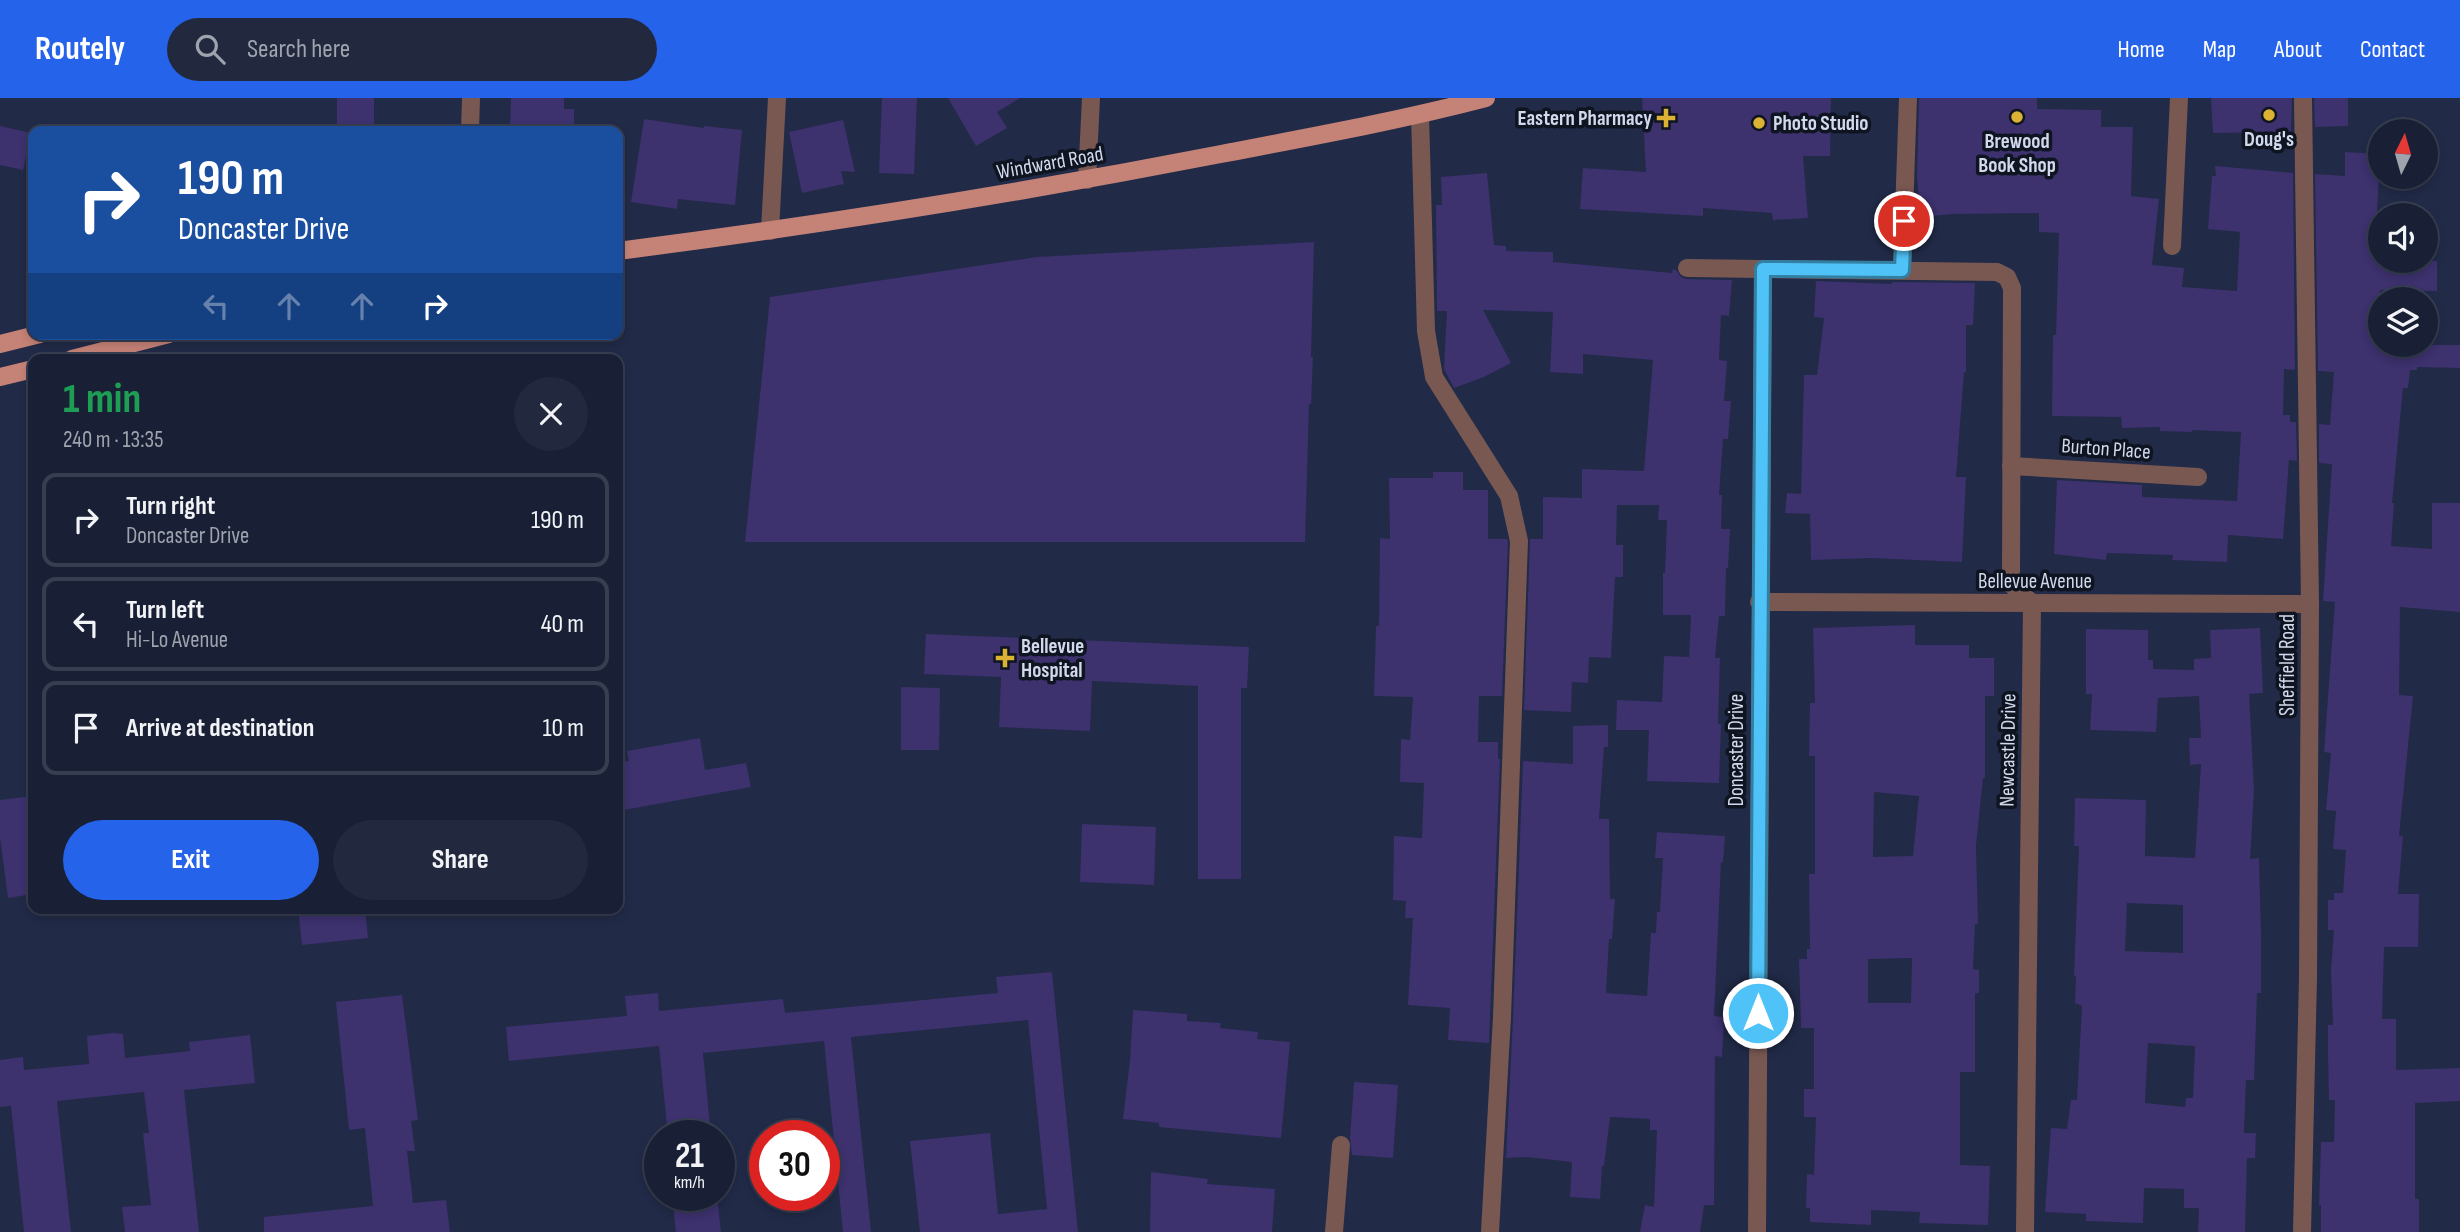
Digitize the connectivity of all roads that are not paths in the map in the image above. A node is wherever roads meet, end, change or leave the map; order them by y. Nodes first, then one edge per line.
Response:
1 (471, 98) edge
2 (777, 98) edge
3 (1091, 98) edge
4 (1486, 98) edge
5 (1908, 98) edge
6 (2179, 98) edge
7 (2303, 98) edge
8 (1420, 115) junction
9 (470, 126) edge
10 (1087, 180) junction
11 (770, 231) junction
12 (2172, 246) dead end
13 (623, 250) edge
14 (1687, 268) dead end
15 (1763, 269) junction
16 (1902, 270) junction
17 (28, 337) edge
18 (146, 340) edge
19 (0, 344) edge
20 (91, 354) edge
21 (28, 370) edge
22 (0, 377) edge
23 (2011, 466) junction
24 (2198, 477) dead end
25 (1759, 603) junction
26 (2032, 603) junction
27 (2310, 604) junction
28 (1341, 1146) dead end
29 (1334, 1232) edge
30 (1490, 1232) edge
31 (1757, 1232) edge
32 (2025, 1232) edge
33 (2302, 1232) edge

1 - 9 street
2 - 11 street
3 - 10 street
4 - 8 main road, Windward Road
5 - 16 street
6 - 12 street
7 - 27 street, Sheffield Road
8 - 10 main road, Windward Road
8 - 30 street
10 - 11 main road, Windward Road
11 - 13 main road, Windward Road
14 - 15 street
15 - 16 street
15 - 25 street, Doncaster Drive
16 - 23 street
17 - 19 main road
18 - 20 main road
21 - 22 main road
23 - 24 street, Burton Place
23 - 26 street
25 - 26 street, Bellevue Avenue
25 - 31 street, Doncaster Drive
26 - 27 street, Bellevue Avenue
26 - 32 street, Newcastle Drive
27 - 33 street, Sheffield Road
28 - 29 street

